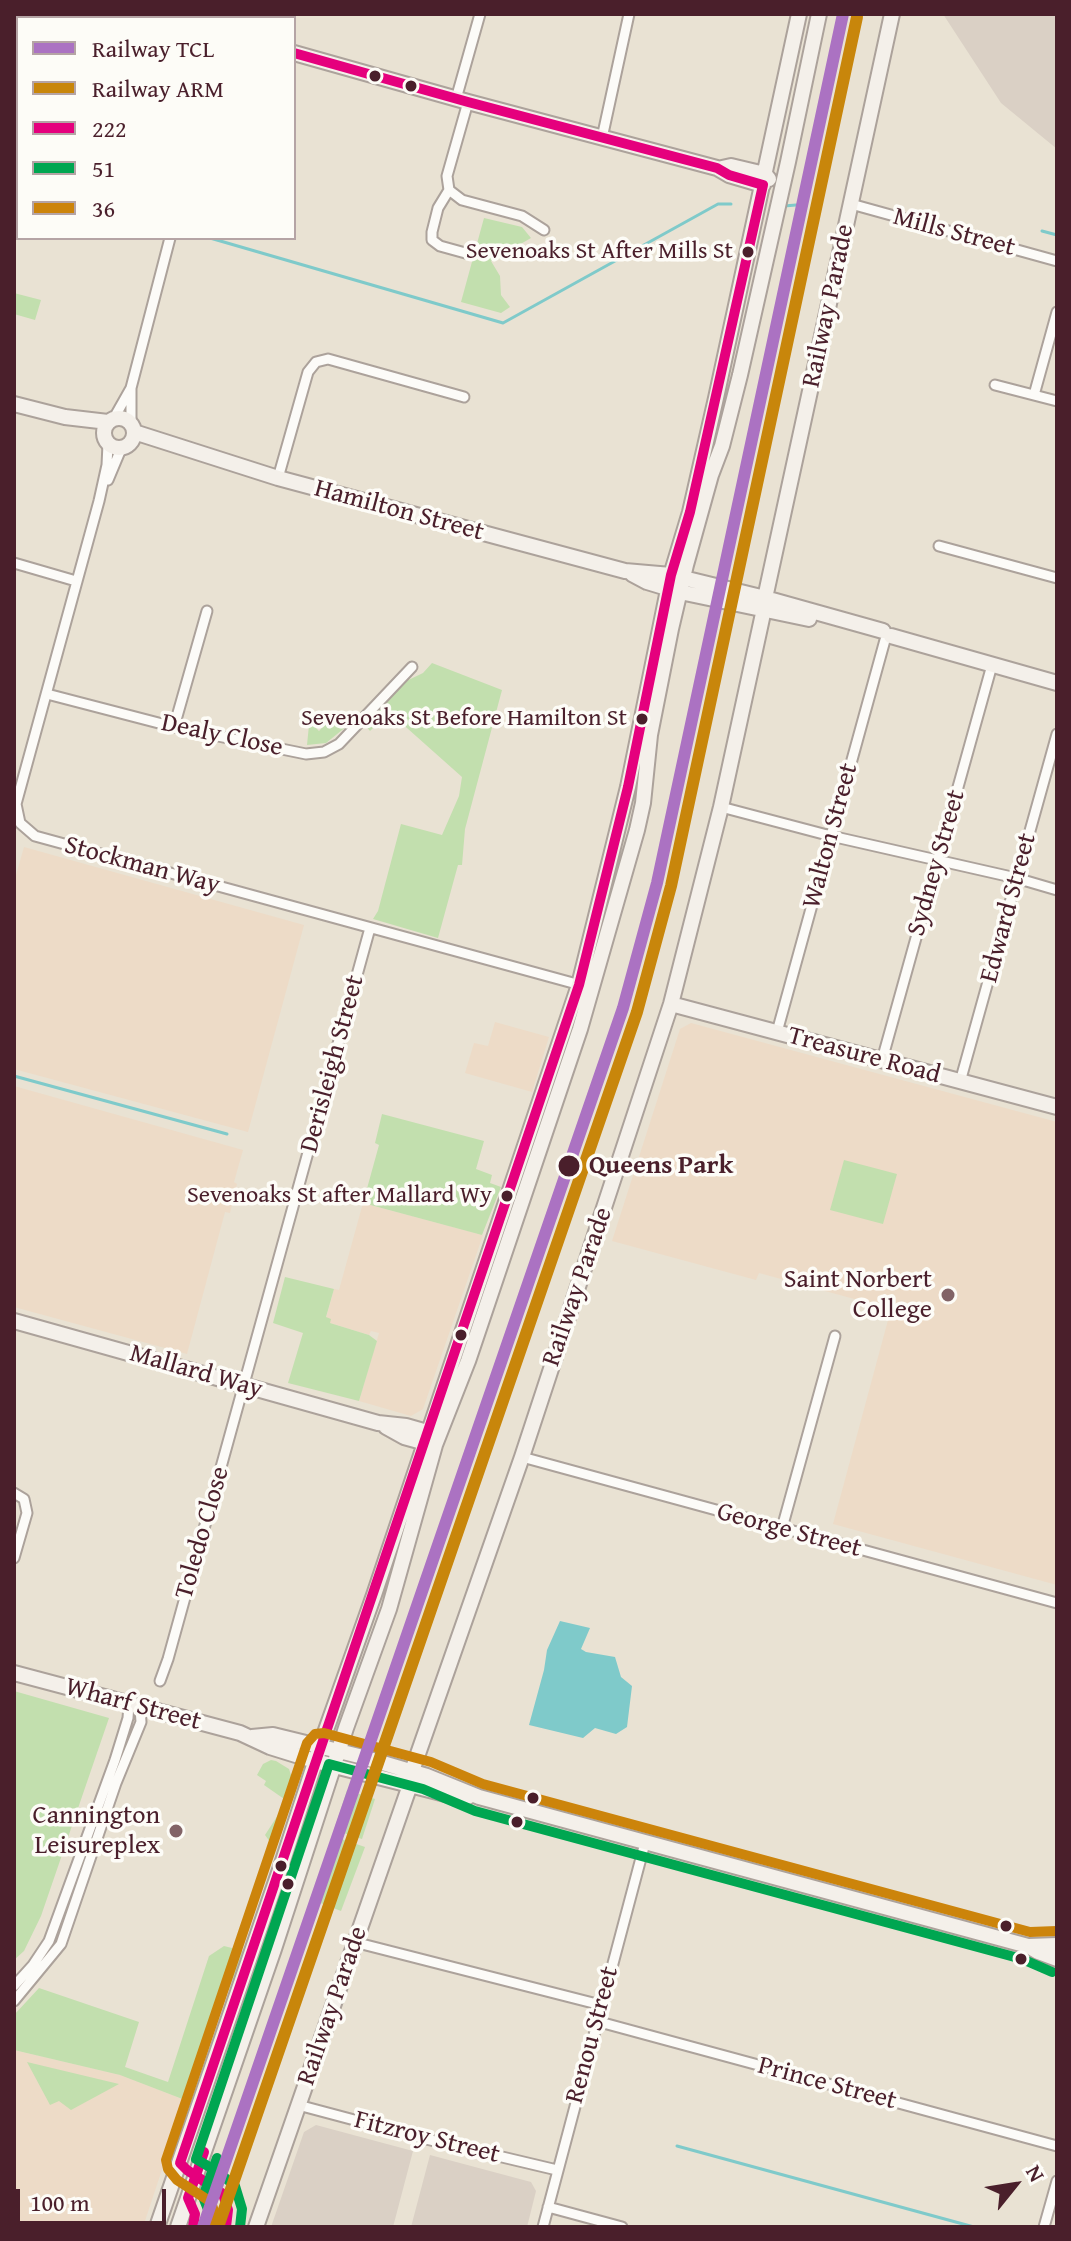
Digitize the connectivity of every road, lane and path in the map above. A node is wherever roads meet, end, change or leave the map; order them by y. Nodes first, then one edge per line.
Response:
1 (480, 14) edge
2 (629, 14) edge
3 (799, 14) edge
4 (819, 14) edge
5 (892, 14) edge
6 (296, 54) edge
7 (462, 100) junction
8 (602, 138) junction
9 (788, 162) junction
10 (766, 180) junction
11 (449, 190) junction
12 (778, 203) junction
13 (851, 204) junction
14 (544, 230) dead end
15 (169, 240) edge
16 (469, 254) dead end
17 (1057, 261) edge
18 (1057, 312) edge
19 (995, 385) dead end
20 (131, 388) junction
21 (1034, 395) junction
22 (464, 397) dead end
23 (1057, 401) edge
24 (14, 404) edge
25 (65, 417) junction
26 (111, 420) junction
27 (121, 438) junction
28 (278, 478) junction
29 (939, 546) dead end
30 (14, 563) edge
31 (1057, 578) edge
32 (76, 581) junction
33 (676, 584) junction
34 (764, 603) junction
35 (207, 611) dead end
36 (885, 636) junction
37 (992, 665) junction
38 (412, 667) dead end
39 (1057, 683) edge
40 (47, 694) junction
41 (174, 727) junction
42 (1057, 734) edge
43 (721, 807) junction
44 (831, 836) junction
45 (936, 861) junction
46 (1016, 878) junction
47 (1057, 890) edge
48 (370, 928) junction
49 (585, 986) junction
50 (671, 1004) junction
51 (777, 1032) junction
52 (882, 1060) junction
53 (960, 1082) junction
54 (1057, 1107) edge
55 (14, 1321) edge
56 (835, 1336) dead end
57 (244, 1385) junction
58 (431, 1439) junction
59 (522, 1457) junction
60 (14, 1493) edge
61 (782, 1528) junction
62 (14, 1558) edge
63 (1057, 1603) edge
64 (14, 1673) edge
65 (160, 1681) dead end
66 (134, 1706) junction
67 (318, 1754) junction
68 (337, 1758) junction
69 (411, 1778) junction
70 (645, 1843) junction
71 (354, 1942) junction
72 (1057, 1945) edge
73 (1028, 1946) junction
74 (1057, 1959) edge
75 (14, 1986) edge
76 (14, 2001) edge
77 (601, 2005) junction
78 (596, 2021) junction
79 (298, 2105) junction
80 (1057, 2146) edge
81 (180, 2163) junction
82 (557, 2170) junction
83 (196, 2176) junction
84 (1057, 2181) edge
85 (548, 2207) junction
86 (157, 2227) edge
87 (178, 2227) edge
88 (256, 2227) edge
89 (543, 2227) edge
90 (622, 2227) edge
91 (1044, 2227) edge

1 - 7 street
2 - 8 street
3 - 10 street
4 - 9 street
5 - 13 street, Railway Parade
6 - 7 street
7 - 8 street
7 - 11 street
8 - 10 street
9 - 10 street
9 - 12 street
10 - 12 street
10 - 33 street
11 - 14 street
11 - 16 street
12 - 33 street
13 - 17 street, Mills Street
13 - 34 street, Railway Parade
15 - 20 street
18 - 21 street
19 - 21 street
20 - 26 street
20 - 27 street
21 - 23 street
22 - 28 street
24 - 25 street, Hamilton Street
25 - 26 street, Hamilton Street
25 - 27 street, Hamilton Street
26 - 27 street
26 - 27 street, Hamilton Street
27 - 28 street, Hamilton Street
27 - 32 street, Stockman Way
28 - 33 street, Hamilton Street
29 - 31 street
30 - 32 street
32 - 40 street, Stockman Way
33 - 34 street, Hamilton Street
33 - 49 street
34 - 36 street, Hamilton Street
34 - 43 street, Railway Parade
35 - 41 street
36 - 37 street, Hamilton Street
36 - 44 street, Walton Street
37 - 39 street, Hamilton Street
37 - 45 street, Sydney Street
38 - 41 street, Dealy Close
40 - 41 street, Dealy Close
40 - 48 street, Stockman Way
42 - 46 street, Edward Street
43 - 44 street
43 - 50 street, Railway Parade
44 - 45 street
44 - 51 street, Walton Street
45 - 46 street
45 - 52 street, Sydney Street
46 - 47 street
46 - 53 street, Edward Street
48 - 49 street, Stockman Way
48 - 57 street, Derisleigh Street
49 - 58 street
50 - 51 street, Treasure Road
50 - 59 street, Railway Parade
51 - 52 street, Treasure Road
52 - 53 street, Treasure Road
53 - 54 street, Treasure Road
55 - 57 street, Mallard Way
56 - 61 street
57 - 58 street, Mallard Way
57 - 65 street, Toledo Close
58 - 67 street
58 - 68 street
59 - 61 street, George Street
59 - 69 street, Railway Parade
60 - 62 street
61 - 63 street, George Street
64 - 66 street, Wharf Street
66 - 67 street, Wharf Street
66 - 75 street
66 - 76 street
67 - 68 street, Wharf Street
67 - 81 street
68 - 69 street, Wharf Street
68 - 83 street
69 - 70 street, Wharf Street
69 - 71 street, Railway Parade
70 - 73 street, Wharf Street
70 - 77 street, Renou Street
71 - 77 street
71 - 79 street, Railway Parade
72 - 73 street, Wharf Street
73 - 74 street, Wharf Street
77 - 78 street, Renou Street
78 - 80 street, Prince Street
78 - 82 street, Renou Street
79 - 82 street, Fitzroy Street
79 - 88 street, Railway Parade
81 - 83 street
81 - 86 street
82 - 85 street, Renou Street
83 - 87 street
84 - 91 street
85 - 89 street, Renou Street
85 - 90 street

